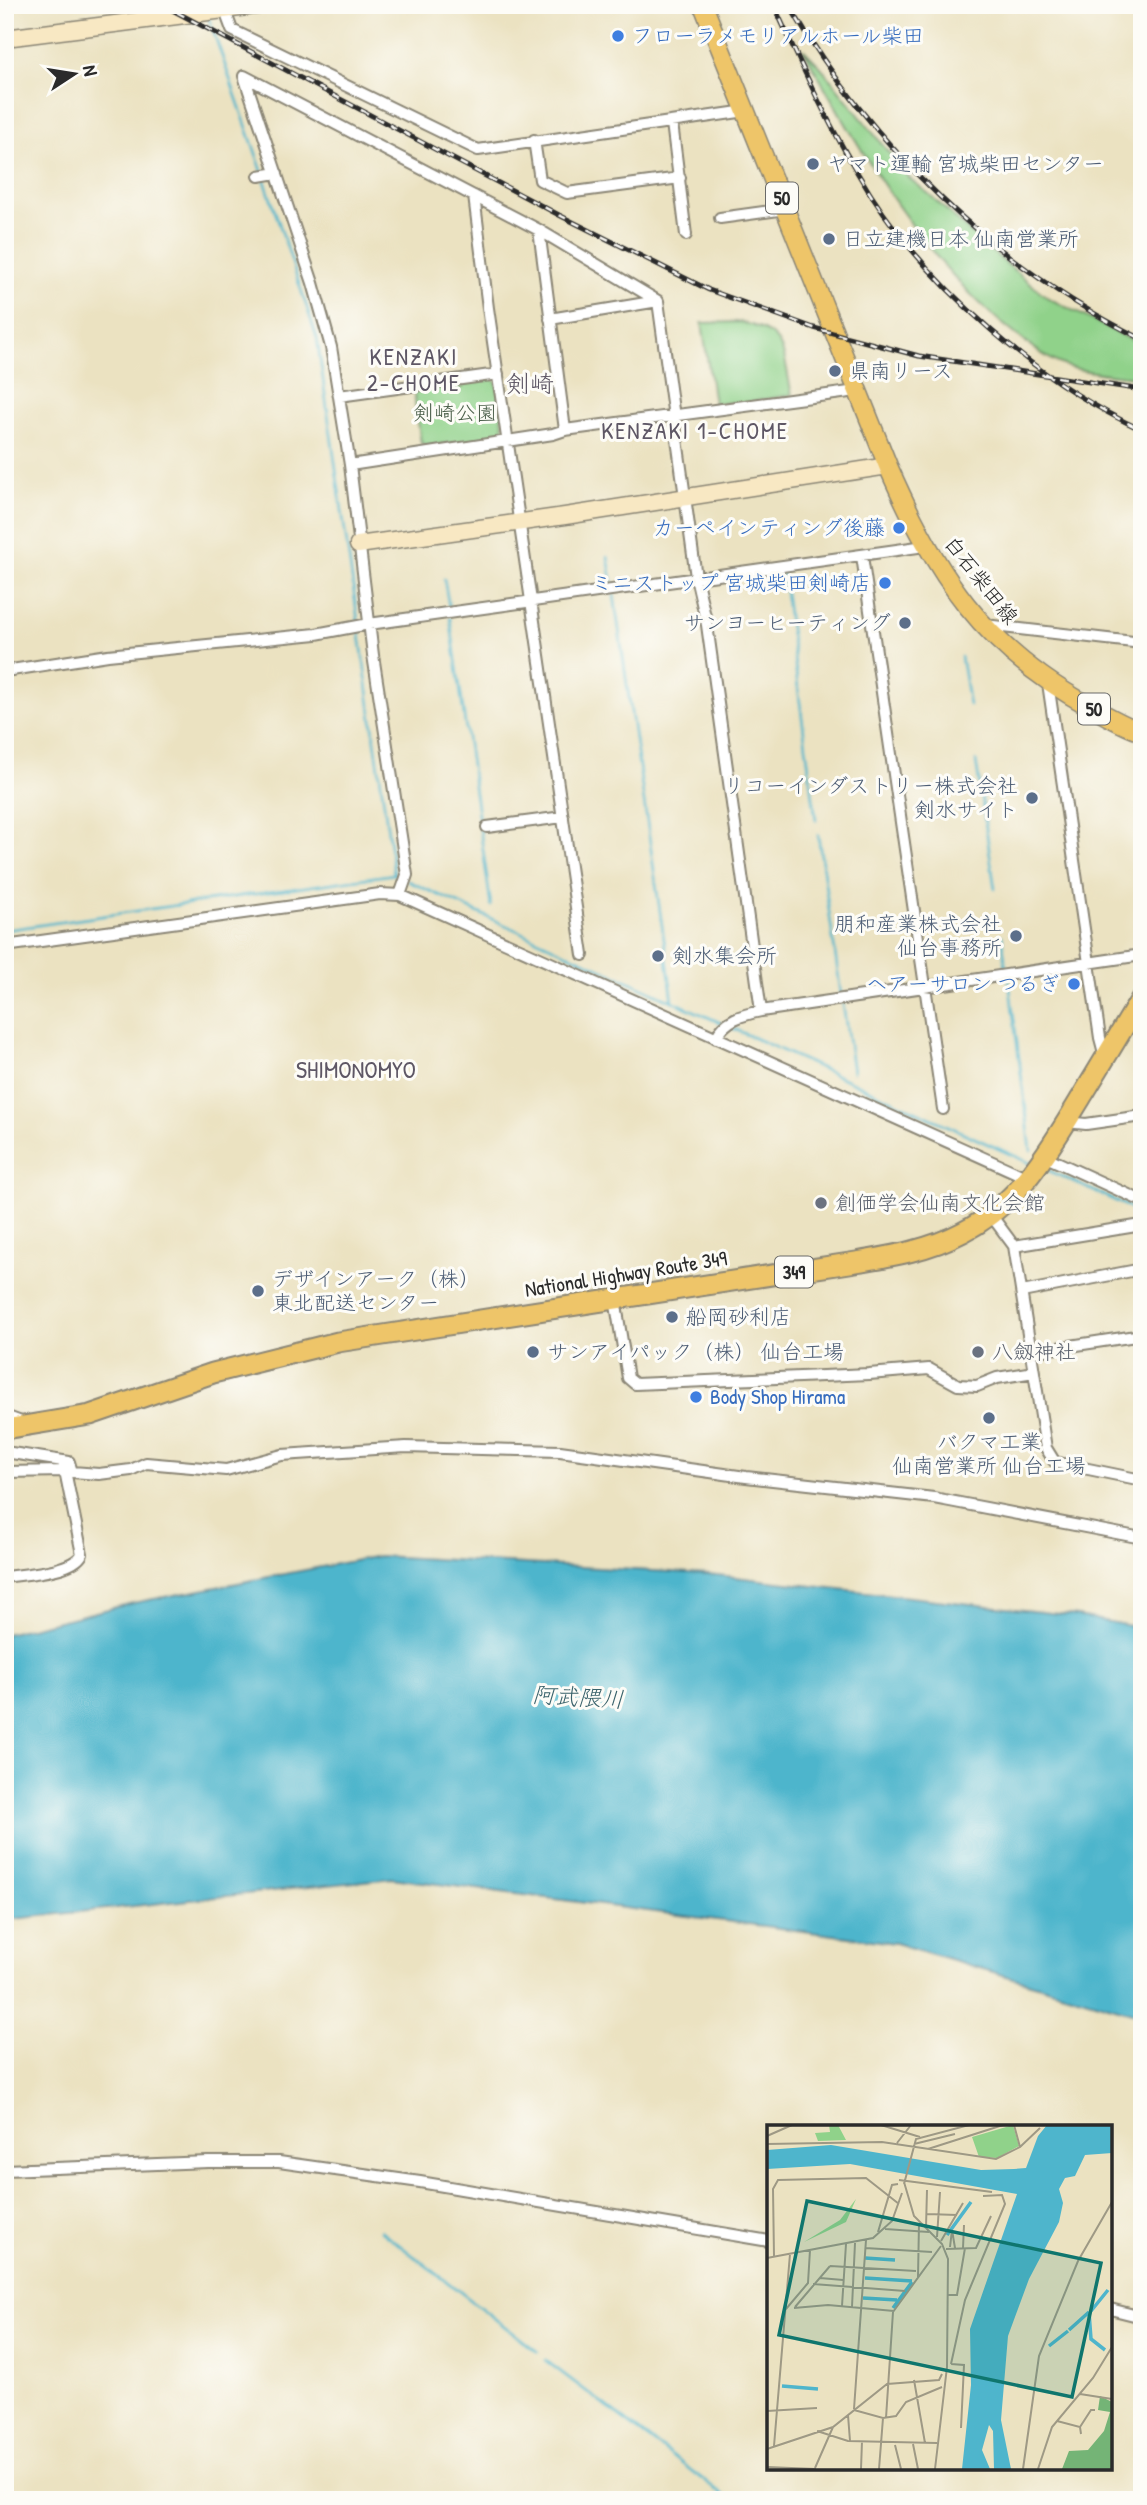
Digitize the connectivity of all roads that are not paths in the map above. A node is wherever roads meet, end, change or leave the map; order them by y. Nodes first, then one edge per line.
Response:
1 (264, 5) edge
2 (703, 5) edge
3 (214, 13) junction
4 (5, 38) edge
5 (746, 111) junction
6 (672, 123) junction
7 (534, 141) junction
8 (277, 173) junction
9 (259, 176) dead end
10 (680, 178) junction
11 (474, 196) junction
12 (786, 209) junction
13 (720, 218) dead end
14 (540, 230) junction
15 (686, 235) dead end
16 (658, 301) junction
17 (550, 319) junction
18 (498, 374) junction
19 (857, 391) junction
20 (339, 396) junction
21 (675, 417) junction
22 (565, 430) junction
23 (509, 441) junction
24 (349, 465) junction
25 (888, 466) junction
26 (685, 497) junction
27 (521, 523) junction
28 (358, 545) junction
29 (925, 546) junction
30 (862, 556) junction
31 (696, 577) junction
32 (532, 602) junction
33 (364, 625) junction
34 (983, 625) junction
35 (1142, 643) edge
36 (5, 671) edge
37 (1048, 683) junction
38 (1142, 732) edge
39 (563, 817) junction
40 (486, 827) dead end
41 (400, 892) junction
42 (5, 946) edge
43 (583, 955) dead end
44 (1142, 955) edge
45 (1090, 962) junction
46 (927, 988) junction
47 (1138, 1008) edge
48 (761, 1011) junction
49 (717, 1036) junction
50 (1105, 1058) junction
51 (943, 1109) dead end
52 (1142, 1116) edge
53 (1066, 1122) junction
54 (1036, 1167) junction
55 (1142, 1201) edge
56 (990, 1215) junction
57 (1142, 1225) edge
58 (1014, 1246) junction
59 (1142, 1269) edge
60 (1022, 1292) junction
61 (615, 1299) junction
62 (1142, 1335) edge
63 (1031, 1352) junction
64 (1034, 1372) junction
65 (5, 1416) edge
66 (29, 1427) junction
67 (5, 1429) edge
68 (5, 1452) edge
69 (64, 1466) junction
70 (5, 1472) edge
71 (1142, 1480) edge
72 (1142, 1538) edge
73 (5, 1577) edge
74 (5, 2170) edge
75 (767, 2241) edge
76 (1112, 2310) edge
77 (1142, 2317) edge

1 - 3 street
2 - 5 main road, 50
3 - 4 street
3 - 7 street
5 - 6 street
5 - 12 main road, 50
6 - 7 street
6 - 10 street
7 - 10 street
8 - 9 street
8 - 11 street
8 - 20 street
10 - 15 street
11 - 14 street
11 - 18 street
12 - 13 street
12 - 19 main road, 50
14 - 16 street
14 - 17 street
16 - 17 street
16 - 21 street
17 - 22 street
18 - 20 street
18 - 23 street
19 - 21 street
19 - 25 main road, 白石柴田線 / 50
20 - 24 street
21 - 22 street
21 - 26 street
22 - 23 street
23 - 24 street
23 - 27 street
24 - 28 street
25 - 26 street
25 - 29 main road, 白石柴田線 / 50
26 - 27 street
26 - 31 street
27 - 28 street
27 - 32 street
28 - 33 street
29 - 30 street
29 - 34 main road, 白石柴田線 / 50
30 - 31 street
30 - 46 street
31 - 32 street
31 - 48 street
32 - 33 street
32 - 39 street
33 - 36 street
33 - 41 street
34 - 35 street
34 - 37 main road, 白石柴田線 / 50
37 - 38 main road, 白石柴田線 / 50
37 - 45 street
39 - 40 street
39 - 43 street
41 - 42 street
41 - 49 street
44 - 45 street
45 - 46 street
45 - 50 street
46 - 48 street
46 - 51 street
47 - 50 highway, National Highway Route 349 / 349
48 - 49 street
49 - 54 street
50 - 53 highway, National Highway Route 349 / 349
52 - 53 street
53 - 54 highway, National Highway Route 349 / 349
54 - 55 street
54 - 56 highway, National Highway Route 349 / 349
56 - 58 street
56 - 61 highway, National Highway Route 349 / 349
57 - 58 street
58 - 60 street
59 - 60 street
60 - 63 street
61 - 64 street
61 - 66 highway, National Highway Route 349 / 349
62 - 63 street
63 - 64 street
64 - 71 street
65 - 66 street
66 - 67 highway, National Highway Route 349 / 349
68 - 69 street
69 - 70 street
69 - 72 street
69 - 73 street
74 - 75 street
76 - 77 street

